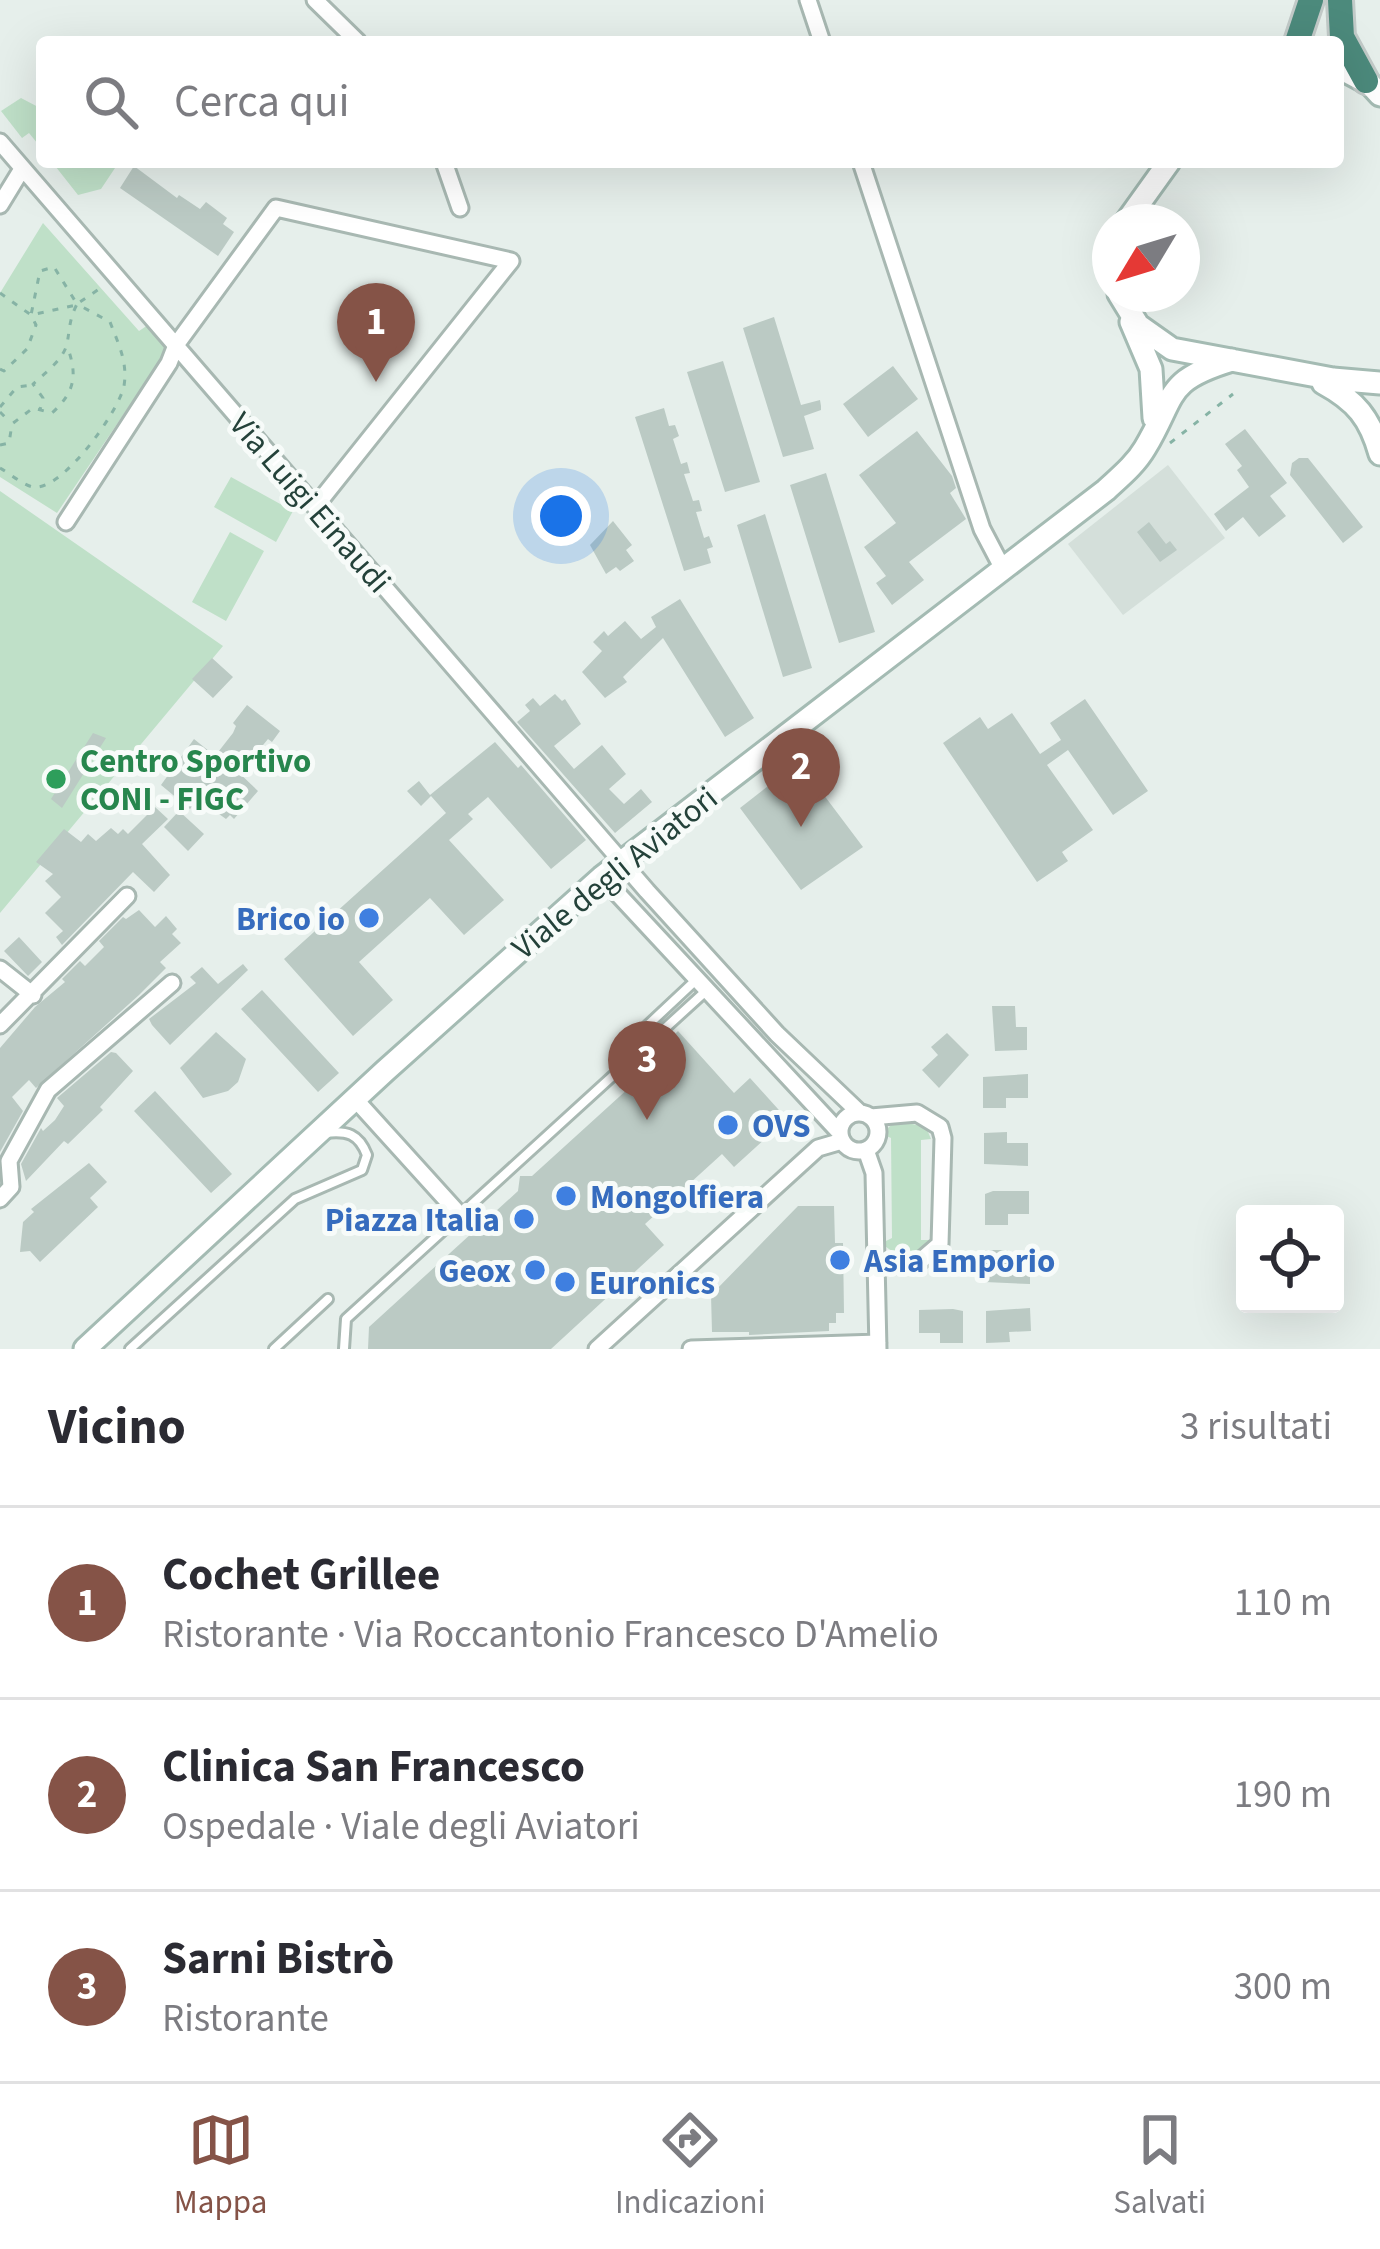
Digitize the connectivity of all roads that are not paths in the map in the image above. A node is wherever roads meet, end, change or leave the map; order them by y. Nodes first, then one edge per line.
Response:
1 (315, 0) edge
2 (808, 0) edge
3 (1311, 0) edge
4 (1340, 0) edge
5 (352, 36) edge
6 (820, 36) edge
7 (1299, 36) edge
8 (1342, 36) edge
9 (1344, 40) edge
10 (1344, 71) edge
11 (1373, 88) edge
12 (0, 142) edge
13 (446, 168) edge
14 (863, 168) edge
15 (1165, 168) edge
16 (22, 169) junction
17 (1139, 204) edge
18 (0, 205) edge
19 (460, 208) dead end
20 (1127, 312) edge
21 (1131, 312) edge
22 (176, 346) junction
23 (1232, 360) junction
24 (1306, 374) junction
25 (1380, 383) edge
26 (1154, 425) junction
27 (1380, 454) edge
28 (315, 507) junction
29 (66, 522) dead end
30 (1003, 569) junction
31 (621, 861) junction
32 (602, 878) junction
33 (127, 896) dead end
34 (0, 969) edge
35 (723, 975) junction
36 (172, 983) dead end
37 (702, 985) junction
38 (33, 995) junction
39 (0, 1025) edge
40 (823, 1080) junction
41 (807, 1096) junction
42 (355, 1099) junction
43 (865, 1115) junction
44 (318, 1134) junction
45 (841, 1137) junction
46 (866, 1150) junction
47 (0, 1199) edge
48 (460, 1215) junction
49 (876, 1267) junction
50 (328, 1300) dead end
51 (878, 1346) edge
52 (86, 1349) edge
53 (130, 1349) edge
54 (274, 1349) edge
55 (344, 1349) edge
56 (598, 1349) edge
57 (691, 1349) edge

1 - 5 street
2 - 6 street
3 - 7 highway
4 - 8 highway
9 - 11 highway
10 - 11 main road
12 - 16 street, Via Luigi Einaudi
13 - 19 street
14 - 30 street
15 - 17 main road
16 - 18 street
16 - 22 street, Via Luigi Einaudi
20 - 26 main road
21 - 23 main road
22 - 28 street, Via Luigi Einaudi
22 - 28 street
22 - 29 street
23 - 24 main road
23 - 26 main road, Viale degli Aviatori
24 - 25 main road
24 - 27 main road
26 - 30 main road, Viale degli Aviatori
28 - 31 street, Via Luigi Einaudi
30 - 31 main road, Viale degli Aviatori
31 - 32 main road, Viale degli Aviatori
31 - 35 street, Via Luigi Einaudi
32 - 37 street
32 - 42 main road, Viale degli Aviatori
33 - 38 street
34 - 38 street
35 - 37 street
35 - 40 street, Via Luigi Einaudi
36 - 47 street
37 - 41 street
37 - 48 lane
38 - 39 street
40 - 41 street
40 - 43 street, Via Luigi Einaudi
41 - 45 street
42 - 44 main road, Viale degli Aviatori
42 - 48 street
43 - 45 street
43 - 46 street
43 - 49 street
44 - 52 main road, Viale degli Aviatori
44 - 53 lane
45 - 46 street
45 - 56 street
46 - 49 street
48 - 55 lane
49 - 51 street
50 - 54 lane
51 - 57 street

